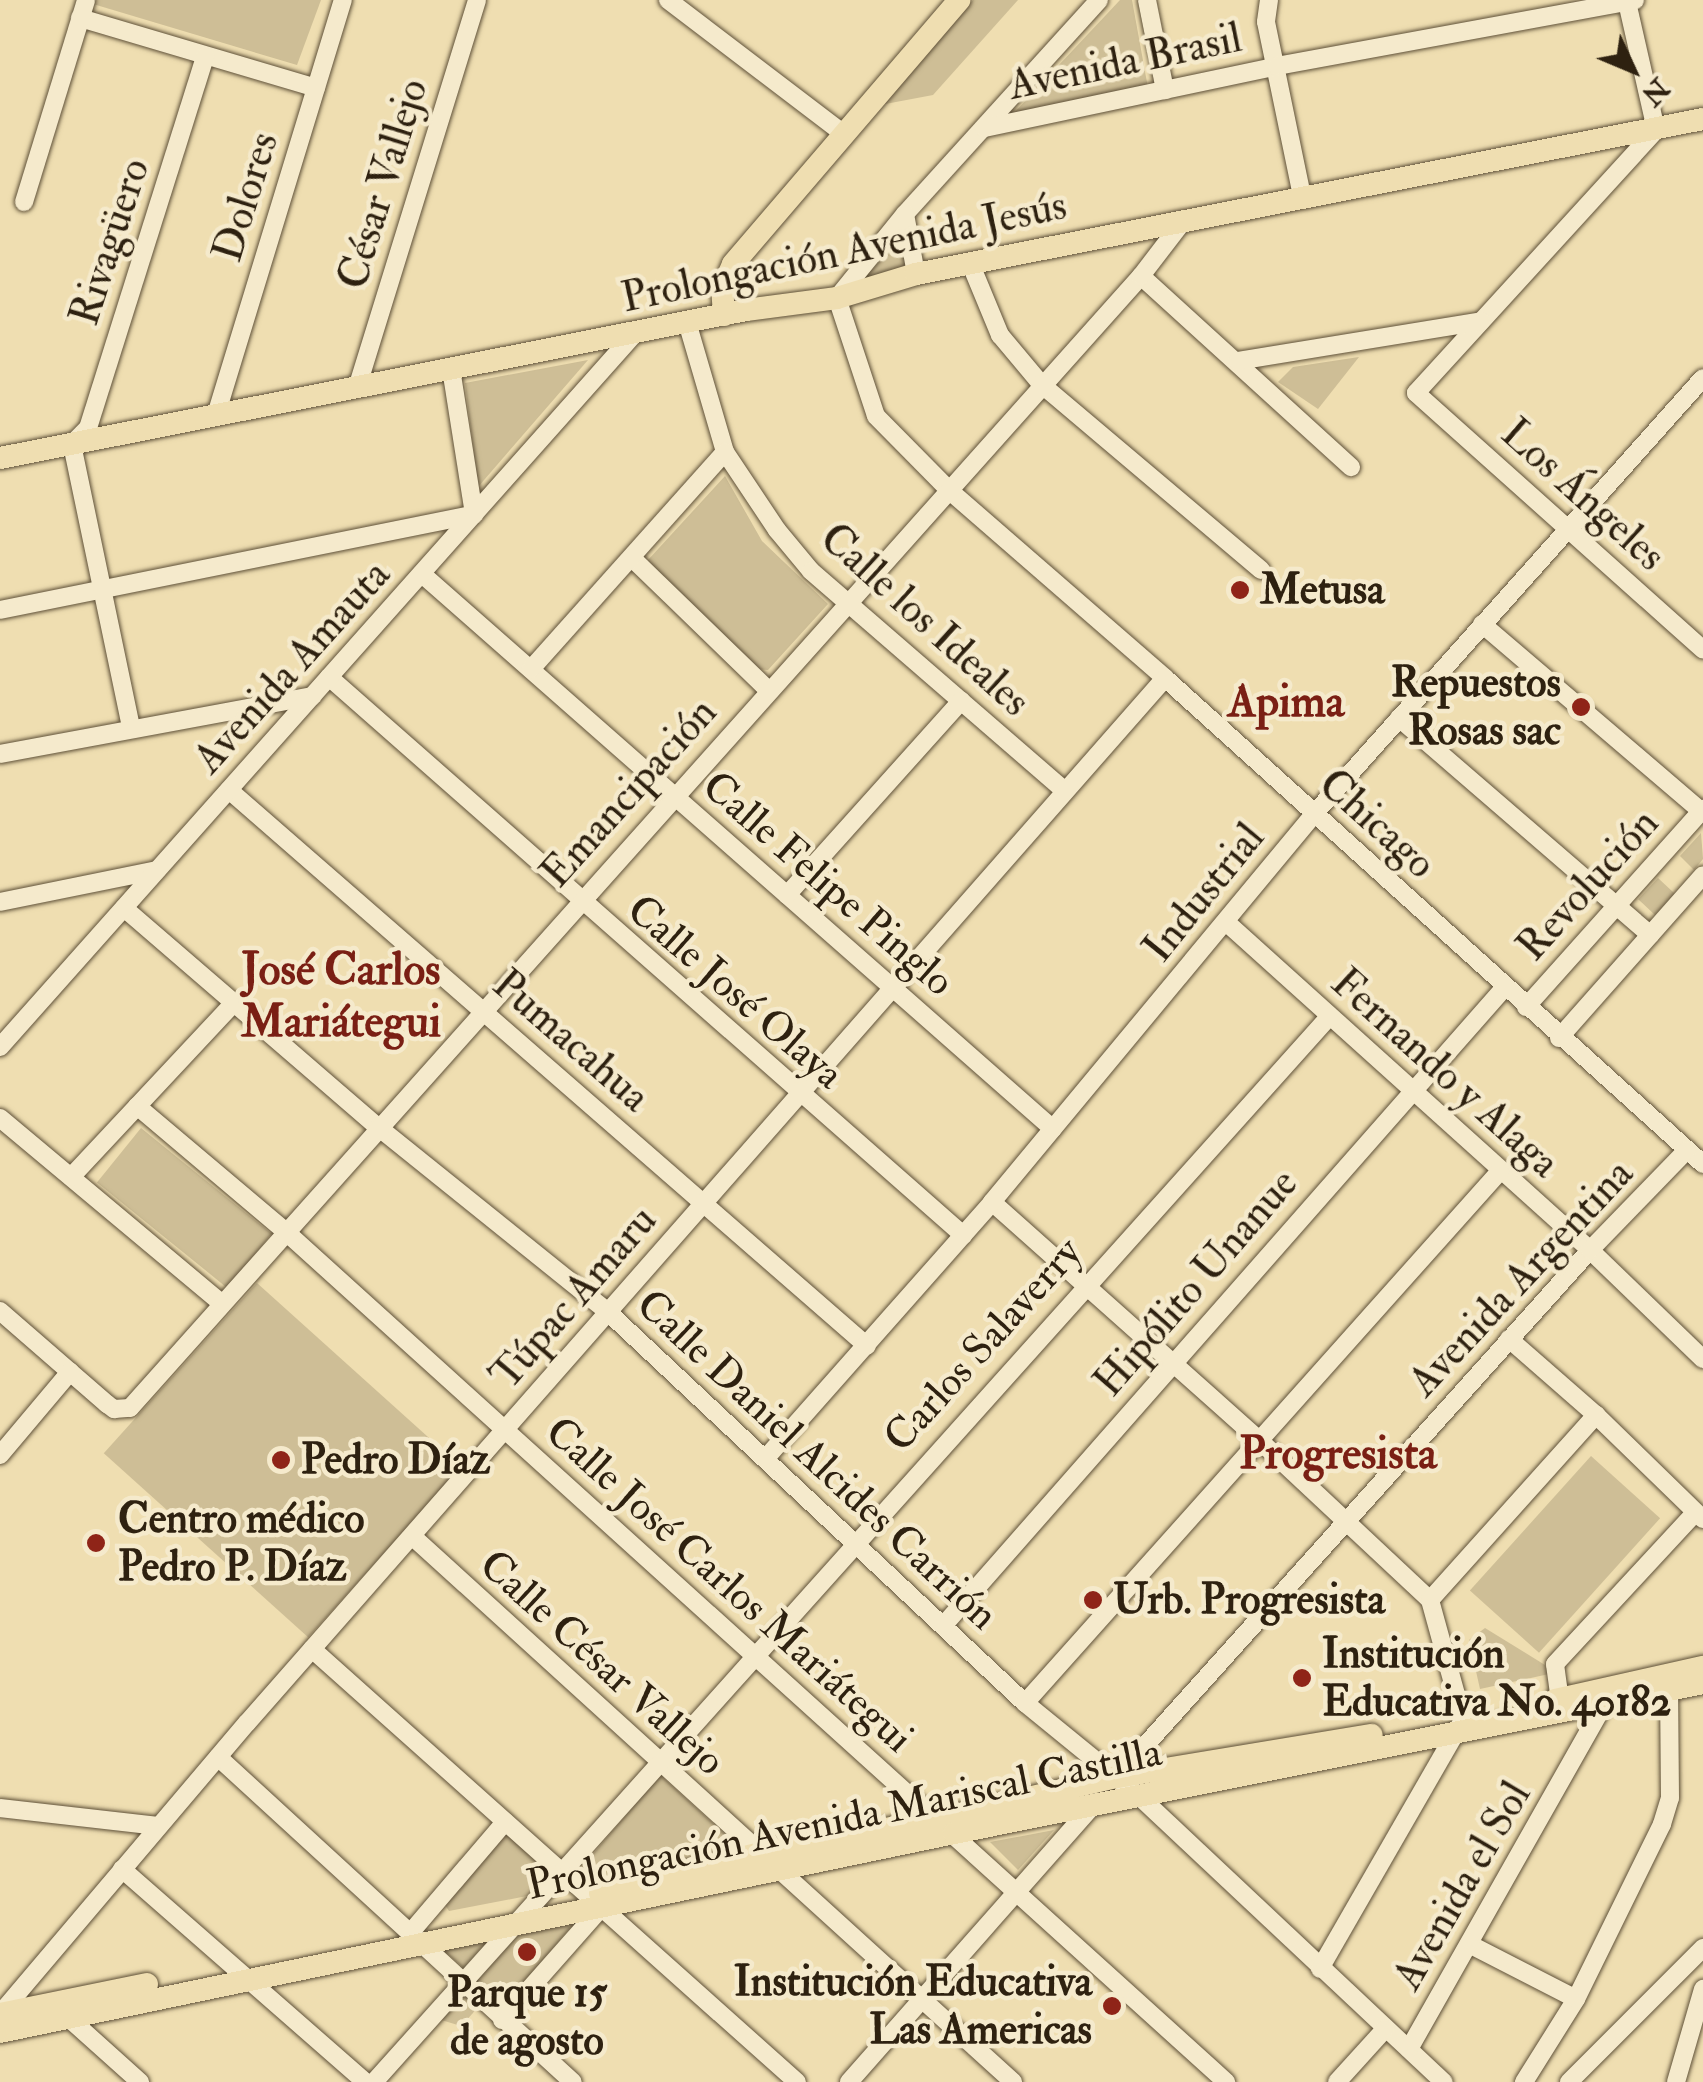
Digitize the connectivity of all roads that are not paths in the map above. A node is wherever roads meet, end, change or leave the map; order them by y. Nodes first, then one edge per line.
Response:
1 (343, 0) edge
2 (477, 0) edge
3 (668, 0) edge
4 (959, 0) edge
5 (1099, 0) edge
6 (1147, 0) edge
7 (1269, 0) edge
8 (1631, 1) edge
9 (83, 9) edge
10 (205, 56) junction
11 (1276, 66) junction
12 (316, 88) junction
13 (1165, 90) junction
14 (1703, 119) edge
15 (983, 128) junction
16 (1656, 130) junction
17 (844, 134) junction
18 (1302, 196) junction
19 (24, 202) dead end
20 (905, 214) junction
21 (1184, 220) junction
22 (971, 265) junction
23 (916, 274) junction
24 (1141, 276) junction
25 (836, 298) junction
26 (724, 315) junction
27 (1481, 321) junction
28 (687, 322) junction
29 (635, 333) junction
30 (1238, 362) junction
31 (451, 369) junction
32 (1703, 378) edge
33 (1041, 384) junction
34 (357, 388) junction
35 (216, 415) junction
36 (72, 444) junction
37 (725, 452) junction
38 (0, 458) edge
39 (1351, 467) dead end
40 (950, 492) junction
41 (474, 514) junction
42 (1569, 528) junction
43 (632, 558) junction
44 (1261, 570) dead end
45 (422, 574) junction
46 (105, 590) junction
47 (846, 602) junction
48 (0, 610) edge
49 (1482, 624) junction
50 (1703, 650) edge
51 (531, 669) junction
52 (329, 677) junction
53 (1165, 678) junction
54 (768, 690) junction
55 (313, 696) junction
56 (960, 701) junction
57 (1399, 718) junction
58 (131, 727) junction
59 (0, 754) edge
60 (229, 790) junction
61 (1064, 792) junction
62 (675, 796) junction
63 (1702, 811) edge
64 (1314, 814) junction
65 (158, 870) junction
66 (1703, 875) edge
67 (787, 895) junction
68 (0, 902) edge
69 (579, 902) junction
70 (1616, 906) junction
71 (124, 908) junction
72 (1226, 922) junction
73 (1650, 936) junction
74 (893, 988) junction
75 (1504, 988) junction
76 (234, 1003) junction
77 (1526, 1007) junction
78 (481, 1011) junction
79 (1329, 1017) junction
80 (1559, 1038) junction
81 (0, 1048) edge
82 (1412, 1093) junction
83 (798, 1095) junction
84 (137, 1106) junction
85 (0, 1118) edge
86 (378, 1127) junction
87 (1053, 1128) junction
88 (1697, 1154) edge
89 (1500, 1171) junction
90 (71, 1177) junction
91 (705, 1202) junction
92 (992, 1202) junction
93 (285, 1230) junction
94 (963, 1236) junction
95 (1590, 1250) junction
96 (1085, 1284) junction
97 (220, 1302) junction
98 (0, 1311) edge
99 (608, 1312) junction
100 (1509, 1339) junction
101 (867, 1346) junction
102 (1703, 1359) edge
103 (1172, 1362) junction
104 (70, 1372) junction
105 (1596, 1415) junction
106 (503, 1432) junction
107 (1259, 1440) junction
108 (0, 1455) edge
109 (764, 1458) junction
110 (1699, 1516) edge
111 (1347, 1520) junction
112 (412, 1536) junction
113 (854, 1542) junction
114 (1430, 1600) junction
115 (943, 1626) junction
116 (312, 1649) junction
117 (755, 1654) junction
118 (1703, 1667) edge
119 (1670, 1682) junction
120 (1703, 1683) edge
121 (1025, 1703) junction
122 (1604, 1705) junction
123 (1561, 1706) junction
124 (1459, 1728) junction
125 (218, 1758) junction
126 (658, 1762) junction
127 (1117, 1777) junction
128 (1139, 1796) junction
129 (1094, 1805) junction
130 (0, 1808) edge
131 (504, 1822) junction
132 (158, 1826) junction
133 (947, 1826) junction
134 (760, 1854) junction
135 (122, 1869) junction
136 (780, 1871) junction
137 (563, 1874) junction
138 (1018, 1891) junction
139 (594, 1902) junction
140 (530, 1909) junction
141 (512, 1926) junction
142 (418, 1938) junction
143 (1470, 1944) junction
144 (1703, 1948) edge
145 (1320, 1969) junction
146 (244, 1973) junction
147 (465, 1982) junction
148 (1703, 1989) edge
149 (922, 2000) junction
150 (1576, 2000) junction
151 (62, 2010) junction
152 (0, 2014) edge
153 (502, 2020) junction
154 (1385, 2029) junction
155 (0, 2032) edge
156 (1409, 2049) junction
157 (140, 2082) edge
158 (365, 2082) edge
159 (374, 2082) edge
160 (573, 2082) edge
161 (798, 2082) edge
162 (849, 2082) edge
163 (1013, 2082) edge
164 (1226, 2082) edge
165 (1337, 2082) edge
166 (1444, 2082) edge
167 (1524, 2082) edge
168 (1569, 2082) edge
169 (1676, 2082) edge

1 - 12 street, Dolores
2 - 34 street, César Vallejo
3 - 17 street
4 - 17 main road
5 - 15 street
6 - 13 street
7 - 11 street
8 - 11 street, Avenida Brasil
8 - 16 street
9 - 10 street
9 - 19 street
10 - 12 street
10 - 36 street, Rivagüero
11 - 13 street, Avenida Brasil
11 - 18 street
12 - 35 street, Dolores
13 - 15 street, Avenida Brasil
14 - 16 main road, Prolongación Avenida Jesús
15 - 20 street
16 - 18 main road, Prolongación Avenida Jesús
16 - 27 street
17 - 26 main road
18 - 21 main road, Prolongación Avenida Jesús
20 - 23 street
20 - 25 street
21 - 22 main road, Prolongación Avenida Jesús
21 - 24 street, Emancipación
22 - 23 main road, Prolongación Avenida Jesús
22 - 33 street
23 - 25 main road, Prolongación Avenida Jesús
24 - 30 street
24 - 33 street, Emancipación
25 - 26 main road, Prolongación Avenida Jesús
25 - 40 street, Chicago
26 - 28 main road, Prolongación Avenida Jesús
27 - 30 street
27 - 42 street, Los Ángeles
28 - 29 main road, Prolongación Avenida Jesús
28 - 37 street, Calle los Ideales
29 - 31 main road, Prolongación Avenida Jesús
29 - 41 street, Avenida Amauta
30 - 39 street
31 - 34 main road, Prolongación Avenida Jesús
31 - 41 street
32 - 42 street, Industrial
33 - 40 street, Emancipación
33 - 44 street
34 - 35 main road, Prolongación Avenida Jesús
35 - 36 main road, Prolongación Avenida Jesús
36 - 38 main road, Prolongación Avenida Jesús
36 - 46 street
37 - 43 street
37 - 47 street, Calle los Ideales
40 - 47 street, Emancipación
40 - 53 street, Chicago
41 - 45 street, Avenida Amauta
41 - 46 street
42 - 49 street, Industrial
42 - 50 street, Los Ángeles
43 - 51 street
43 - 54 street
45 - 51 street, Calle Felipe Pinglo
45 - 52 street, Avenida Amauta
46 - 48 street
46 - 58 street
47 - 54 street, Emancipación
47 - 56 street, Calle los Ideales
49 - 57 street, Industrial
49 - 63 street
51 - 62 street, Calle Felipe Pinglo
52 - 55 street, Avenida Amauta
52 - 69 street, Calle José Olaya
53 - 61 street, Túpac Amaru
53 - 64 street, Chicago
54 - 62 street, Emancipación
55 - 58 street
55 - 60 street, Avenida Amauta
56 - 61 street, Calle los Ideales
56 - 67 street
57 - 64 street, Industrial
57 - 70 street
58 - 59 street
60 - 65 street, Avenida Amauta
60 - 78 street, Pumacahua
61 - 74 street, Túpac Amaru
62 - 67 street, Calle Felipe Pinglo
62 - 69 street, Emancipación
63 - 70 street, Revolución
64 - 72 street, Industrial
64 - 75 street, Chicago
65 - 68 street
65 - 71 street, Avenida Amauta
66 - 73 street, Revolución
67 - 74 street, Calle Felipe Pinglo
69 - 78 street, Emancipación
69 - 83 street, Calle José Olaya
70 - 73 street
70 - 77 street, Revolución
71 - 76 street, Calle Daniel Alcides Carrión
71 - 81 street, Avenida Amauta
72 - 79 street, Fernando y Alaga
72 - 87 street, Industrial
73 - 80 street, Revolución
74 - 83 street, Túpac Amaru
74 - 87 street, Calle Felipe Pinglo
75 - 77 street, Chicago
75 - 82 street, Hipólito Unanue
76 - 84 street
76 - 86 street, Calle Daniel Alcides Carrión
77 - 80 street, Chicago
78 - 86 street, Emancipación
78 - 91 street, Pumacahua
79 - 82 street, Fernando y Alaga
79 - 96 street, Carlos Salaverry
80 - 88 street, Chicago
82 - 89 street, Fernando y Alaga
82 - 103 street, Hipólito Unanue
83 - 91 street, Túpac Amaru
83 - 94 street, Calle José Olaya
84 - 90 street
84 - 93 street, Calle José Carlos Mariátegui
85 - 90 street
86 - 93 street, Emancipación
86 - 99 street, Calle Daniel Alcides Carrión
87 - 92 street, Industrial
88 - 95 street, Avenida Argentina
89 - 95 street, Fernando y Alaga
89 - 107 street
90 - 97 street
91 - 99 street, Túpac Amaru
91 - 101 street, Pumacahua
92 - 94 street, Industrial
92 - 96 street
93 - 97 street, Emancipación
93 - 106 street, Calle José Carlos Mariátegui
94 - 101 street, Industrial
95 - 100 street, Avenida Argentina
95 - 102 street, Fernando y Alaga
96 - 103 street
96 - 113 street, Carlos Salaverry
97 - 104 street, Emancipación
98 - 104 street
99 - 106 street, Túpac Amaru
99 - 109 street, Calle Daniel Alcides Carrión
100 - 105 street
100 - 111 street, Avenida Argentina
101 - 109 street, Industrial
103 - 107 street
103 - 115 street, Hipólito Unanue
104 - 108 street
105 - 110 street
105 - 114 street
106 - 112 street, Túpac Amaru
106 - 117 street, Calle José Carlos Mariátegui
107 - 111 street
107 - 121 street
109 - 113 street, Calle Daniel Alcides Carrión
110 - 123 street
111 - 114 street
111 - 127 street, Avenida Argentina
112 - 116 street, Túpac Amaru
112 - 126 street, Calle César Vallejo
113 - 115 street, Calle Daniel Alcides Carrión
113 - 117 street, Carlos Salaverry
114 - 124 street
115 - 121 street, Calle Daniel Alcides Carrión
116 - 125 street, Túpac Amaru
116 - 131 street
117 - 126 street, Carlos Salaverry
117 - 133 street, Calle José Carlos Mariátegui
118 - 119 main road, Prolongación Avenida Mariscal Castilla
119 - 120 main road, Prolongación Avenida Mariscal Castilla
119 - 122 main road, Prolongación Avenida Mariscal Castilla
119 - 123 main road, Prolongación Avenida Mariscal Castilla
119 - 150 street
121 - 127 street, Calle Daniel Alcides Carrión
122 - 123 main road, Prolongación Avenida Mariscal Castilla
122 - 143 street, Avenida el Sol
123 - 124 main road, Prolongación Avenida Mariscal Castilla
124 - 127 main road, Prolongación Avenida Mariscal Castilla
124 - 128 main road, Prolongación Avenida Mariscal Castilla
124 - 145 street
125 - 132 street, Túpac Amaru
125 - 142 street
126 - 134 street, Calle César Vallejo
126 - 137 street, Carlos Salaverry
127 - 128 street, Calle Daniel Alcides Carrión
127 - 129 street, Avenida Argentina
127 - 133 main road, Prolongación Avenida Mariscal Castilla
128 - 129 main road, Prolongación Avenida Mariscal Castilla
128 - 145 street, Calle Daniel Alcides Carrión
129 - 133 main road, Prolongación Avenida Mariscal Castilla
129 - 138 street, Avenida Argentina
130 - 132 street
131 - 137 street
131 - 142 street
132 - 135 street, Túpac Amaru
133 - 134 main road, Prolongación Avenida Mariscal Castilla
133 - 136 main road, Prolongación Avenida Mariscal Castilla
133 - 138 street, Calle José Carlos Mariátegui
134 - 136 street, Calle César Vallejo
134 - 139 main road, Prolongación Avenida Mariscal Castilla
135 - 146 street
135 - 152 street, Túpac Amaru
136 - 139 main road, Prolongación Avenida Mariscal Castilla
136 - 149 street, Calle César Vallejo
137 - 139 street
137 - 140 street, Carlos Salaverry
138 - 149 street, Avenida Argentina
138 - 164 street, Calle José Carlos Mariátegui
139 - 140 main road, Prolongación Avenida Mariscal Castilla
139 - 141 main road, Prolongación Avenida Mariscal Castilla
139 - 153 street
139 - 161 street
140 - 141 street, Carlos Salaverry
140 - 142 main road, Prolongación Avenida Mariscal Castilla
141 - 142 main road, Prolongación Avenida Mariscal Castilla
141 - 147 street, Carlos Salaverry
142 - 146 main road, Prolongación Avenida Mariscal Castilla
142 - 147 street
143 - 150 street
143 - 156 street, Avenida el Sol
144 - 168 street
145 - 154 street, Calle Daniel Alcides Carrión
146 - 151 main road, Prolongación Avenida Mariscal Castilla
146 - 158 street
147 - 153 street
147 - 159 street, Carlos Salaverry
148 - 169 street
149 - 162 street, Avenida Argentina
149 - 163 street, Calle César Vallejo
150 - 167 street
151 - 152 main road, Prolongación Avenida Mariscal Castilla
151 - 155 main road, Prolongación Avenida Mariscal Castilla
151 - 157 street
153 - 160 street
154 - 156 street, Calle Daniel Alcides Carrión
154 - 165 street, Avenida el Sol
156 - 166 street, Calle Daniel Alcides Carrión

